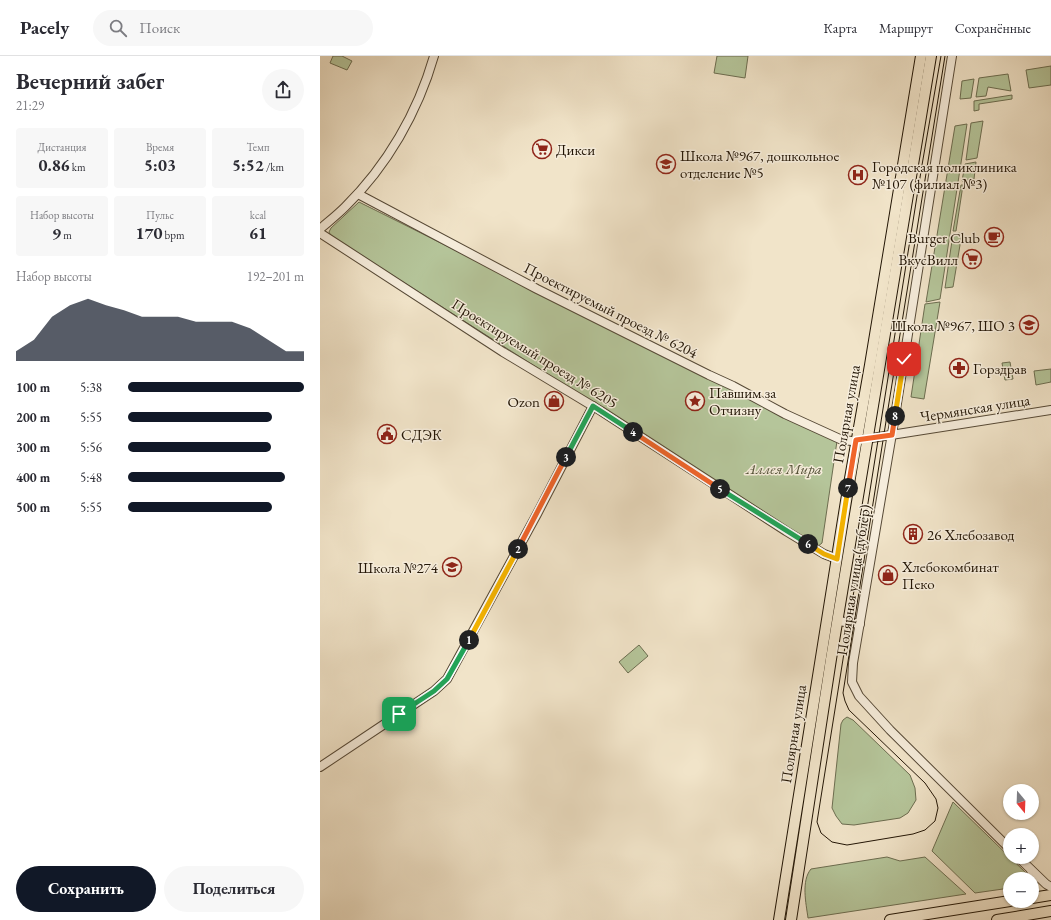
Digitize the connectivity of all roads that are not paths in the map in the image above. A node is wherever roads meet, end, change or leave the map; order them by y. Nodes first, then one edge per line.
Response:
1 (434, 56) edge
2 (921, 56) edge
3 (931, 56) edge
4 (952, 56) edge
5 (358, 194) junction
6 (320, 229) edge
7 (320, 233) edge
8 (593, 406) junction
9 (1051, 410) edge
10 (892, 435) junction
11 (868, 438) junction
12 (856, 440) junction
13 (837, 559) junction
14 (838, 621) junction
15 (860, 624) junction
16 (320, 767) edge
17 (1003, 842) edge
18 (1025, 864) edge
19 (1031, 870) joint
20 (1051, 887) edge
21 (1051, 895) edge
22 (1039, 897) edge
23 (1003, 902) edge
24 (1051, 911) edge
25 (779, 920) edge
26 (791, 920) edge
27 (890, 920) edge
28 (997, 920) edge

1 - 5 street
2 - 12 main road, Полярная улица
3 - 11 main road, Полярная улица
4 - 10 street, Полярная улица (дублёр)
5 - 6 street
5 - 12 street, Проектируемый проезд № 6204
7 - 8 street, Проектируемый проезд № 6205
8 - 13 street, Проектируемый проезд № 6205
8 - 16 street
9 - 10 street, Чермянская улица
10 - 11 street, Чермянская улица
10 - 15 street, Полярная улица (дублёр)
11 - 12 street, Чермянская улица
11 - 14 main road, Полярная улица
12 - 13 main road, Полярная улица
13 - 25 main road, Полярная улица
14 - 15 street
14 - 26 main road, Полярная улица
15 - 17 street, Полярная улица (дублёр)
18 - 19 street
19 - 20 street
21 - 22 main road
23 - 27 main road
24 - 28 main road

